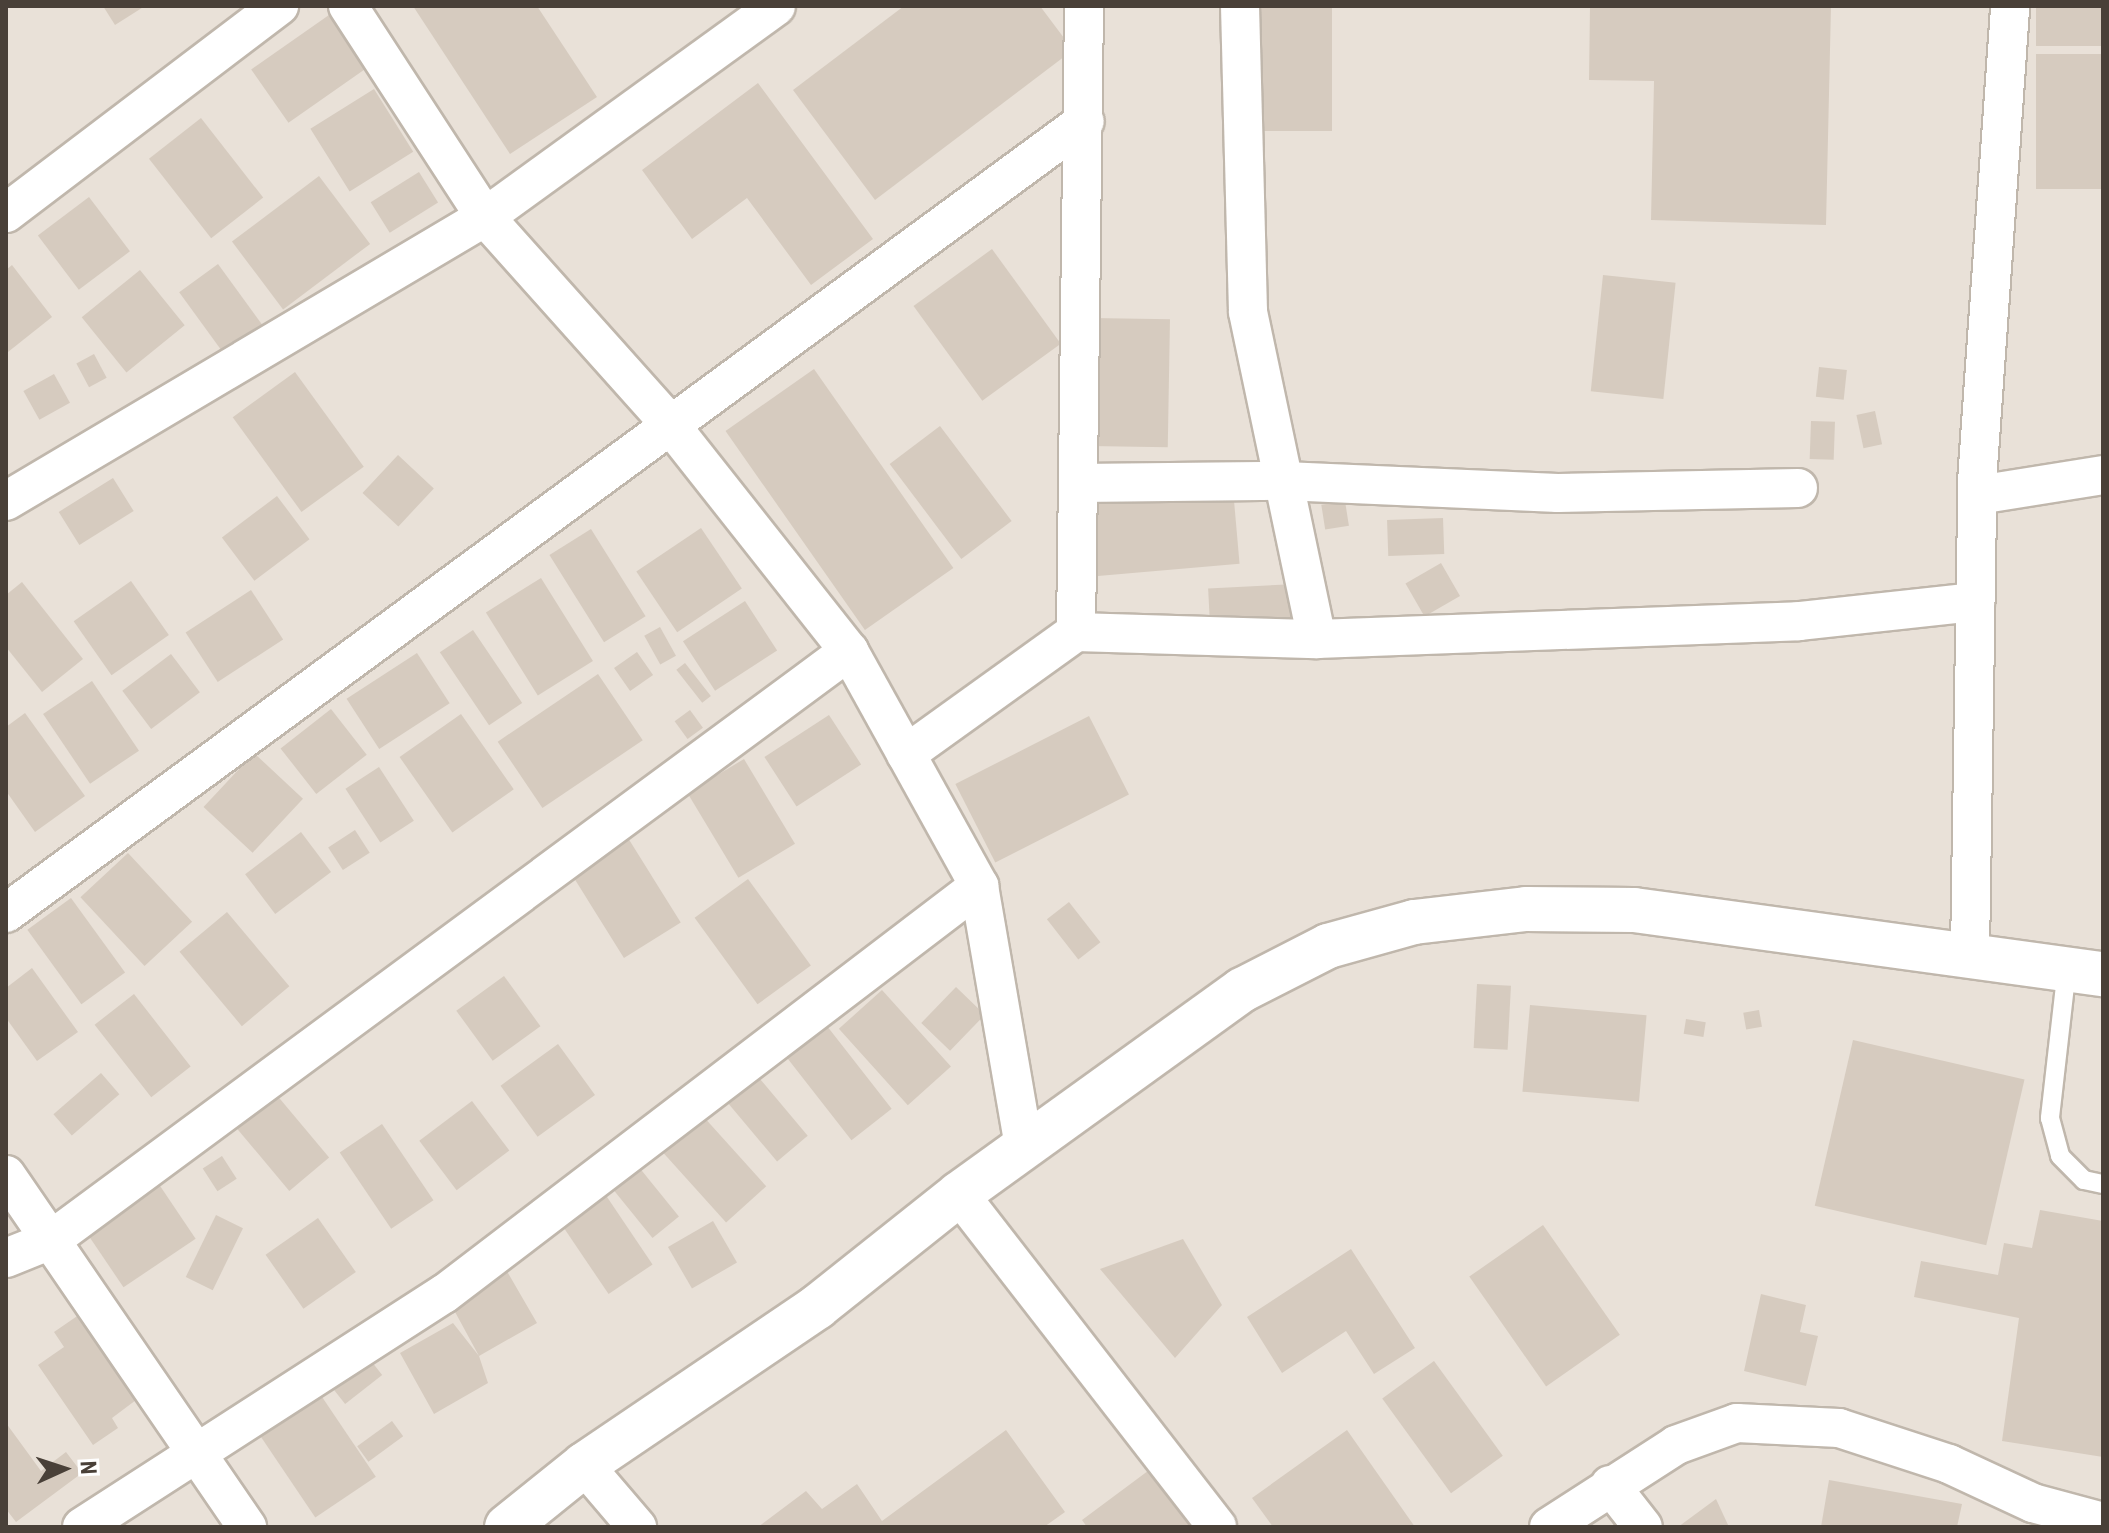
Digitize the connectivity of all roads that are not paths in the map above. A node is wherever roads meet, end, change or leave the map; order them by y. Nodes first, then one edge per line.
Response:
1 (279, 6) edge
2 (348, 6) edge
3 (776, 6) edge
4 (1084, 6) edge
5 (1240, 6) edge
6 (2010, 6) edge
7 (1085, 121) junction
8 (6, 213) edge
9 (485, 217) junction
10 (668, 422) junction
11 (2103, 475) edge
12 (1284, 481) junction
13 (1079, 483) junction
14 (1798, 488) dead end
15 (1978, 495) junction
16 (6, 501) edge
17 (1975, 602) junction
18 (1076, 632) junction
19 (1317, 639) junction
20 (849, 651) junction
21 (906, 754) junction
22 (979, 886) junction
23 (6, 913) edge
24 (1970, 953) junction
25 (2085, 971) edge
26 (1024, 1146) junction
27 (6, 1175) edge
28 (2103, 1184) edge
29 (959, 1194) junction
30 (51, 1240) junction
31 (6, 1258) edge
32 (197, 1455) junction
33 (584, 1465) junction
34 (1610, 1485) junction
35 (2030, 1515) edge
36 (2103, 1522) edge
37 (82, 1527) edge
38 (247, 1527) edge
39 (507, 1527) edge
40 (637, 1527) edge
41 (1217, 1527) edge
42 (1549, 1527) edge
43 (1643, 1527) edge

1 - 8 street
2 - 9 street
3 - 9 street
4 - 7 street
5 - 12 street
6 - 15 street
7 - 10 street
7 - 13 street
9 - 10 street
9 - 16 street
10 - 20 street
10 - 23 street
11 - 15 street
12 - 13 street
12 - 14 street
12 - 19 street
13 - 18 street
15 - 17 street
17 - 19 street
17 - 24 street
18 - 19 street
18 - 21 street
20 - 21 street
20 - 30 street
21 - 22 street
22 - 26 street
22 - 32 street
24 - 25 street
24 - 26 street
25 - 28 lane
26 - 29 street
27 - 30 street
29 - 33 street
29 - 41 street
30 - 31 street
30 - 32 street
32 - 37 street
32 - 38 street
33 - 39 street
33 - 40 street
34 - 35 street
34 - 42 street
34 - 43 street
35 - 36 street

